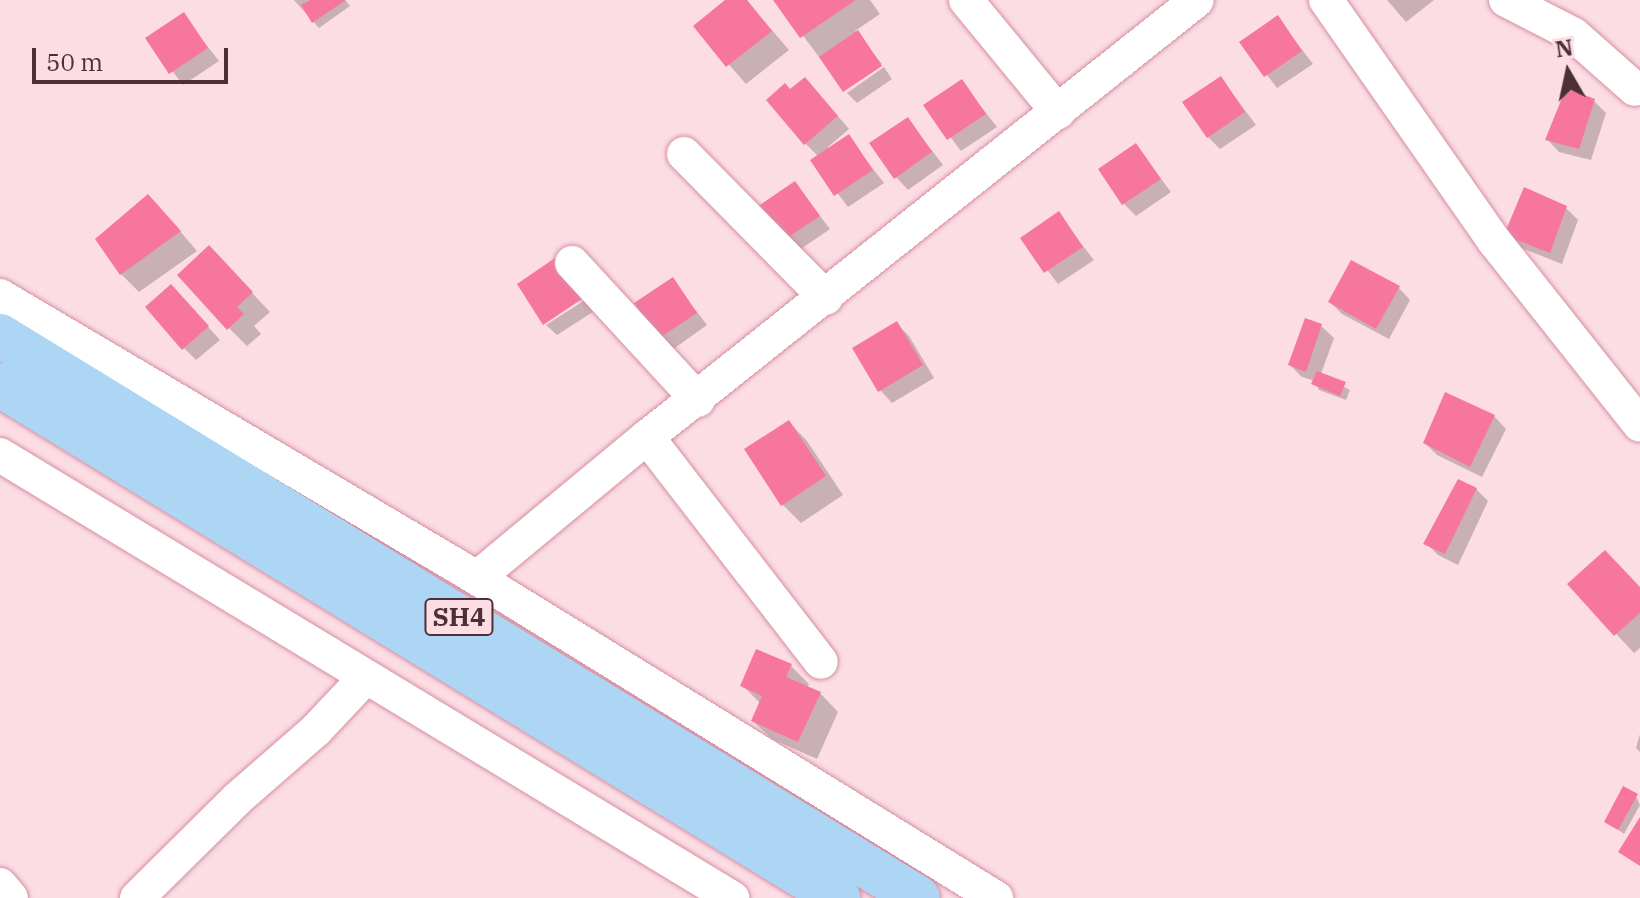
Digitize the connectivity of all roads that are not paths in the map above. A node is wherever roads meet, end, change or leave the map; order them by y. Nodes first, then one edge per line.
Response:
1 (966, 0) edge
2 (1197, 0) edge
3 (1326, 0) edge
4 (1506, 0) edge
5 (1635, 89) dead end
6 (1058, 112) junction
7 (684, 154) dead end
8 (572, 263) dead end
9 (0, 296) edge
10 (826, 298) junction
11 (0, 336) edge
12 (0, 385) edge
13 (698, 400) junction
14 (1640, 425) edge
15 (647, 437) junction
16 (0, 455) edge
17 (477, 578) junction
18 (821, 662) dead end
19 (366, 677) junction
20 (0, 885) edge
21 (11, 898) edge
22 (137, 898) edge
23 (732, 898) edge
24 (838, 898) edge
25 (918, 898) edge
26 (996, 898) edge

1 - 6 street
2 - 6 street
3 - 14 street
4 - 5 street
6 - 10 street
7 - 10 street
8 - 13 street
9 - 17 street
10 - 13 street
11 - 25 highway, SH4
12 - 24 highway, SH4
13 - 15 street
15 - 17 street
15 - 18 street
16 - 19 street
17 - 26 street
19 - 22 street
19 - 23 street
20 - 21 street

